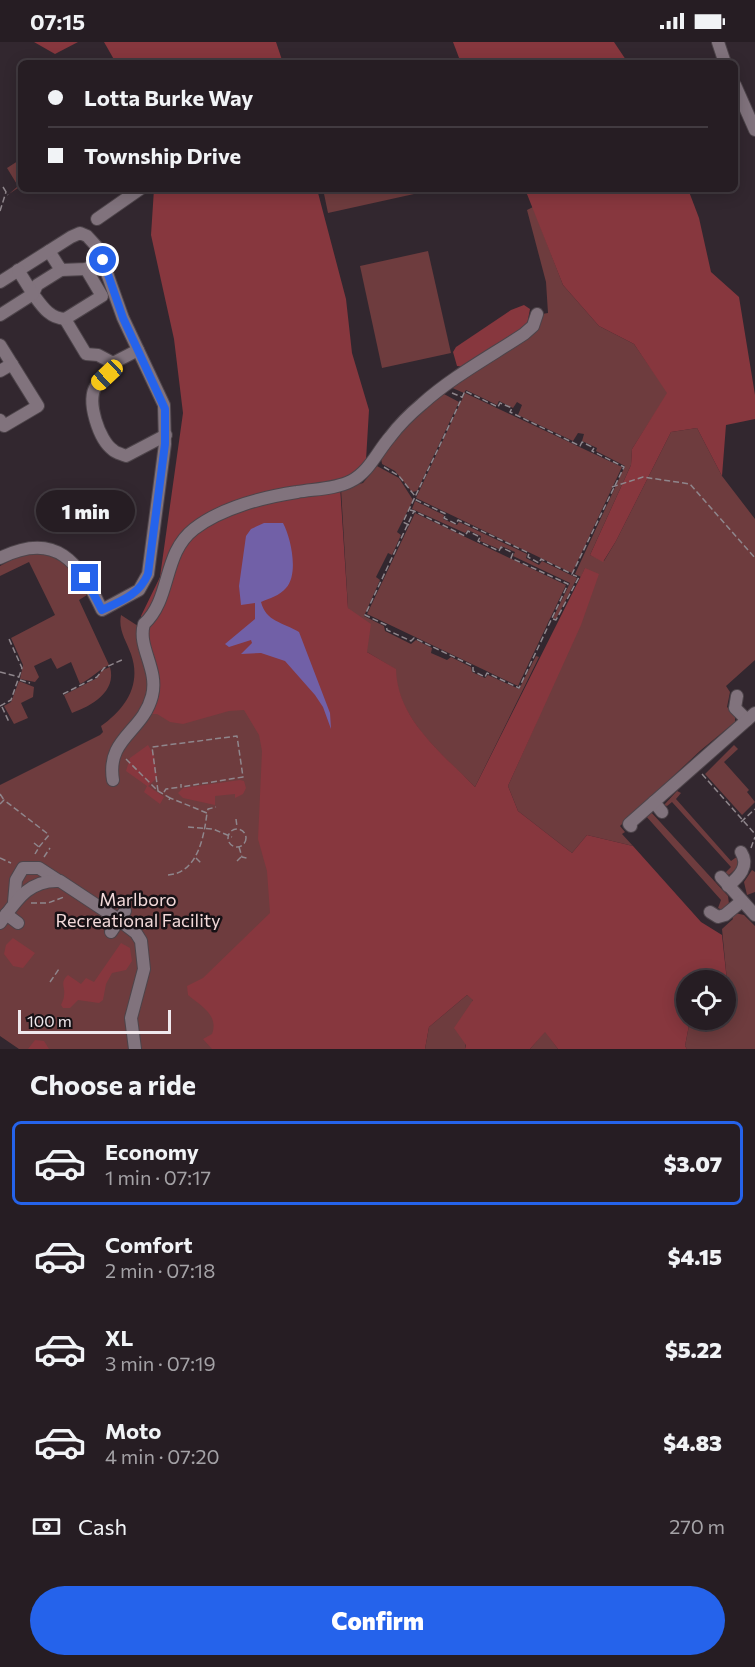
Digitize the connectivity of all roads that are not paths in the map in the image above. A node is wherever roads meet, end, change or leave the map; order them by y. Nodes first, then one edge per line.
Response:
1 (718, 42) edge
2 (724, 60) edge
3 (738, 92) edge
4 (755, 130) edge
5 (136, 192) edge
6 (97, 219) dead end
7 (49, 250) junction
8 (103, 260) junction
9 (18, 270) junction
10 (62, 270) junction
11 (86, 270) junction
12 (0, 282) edge
13 (33, 294) junction
14 (537, 314) dead end
15 (0, 315) edge
16 (64, 319) junction
17 (0, 345) edge
18 (138, 350) junction
19 (113, 363) junction
20 (12, 364) junction
21 (0, 371) edge
22 (0, 420) edge
23 (166, 435) junction
24 (0, 558) edge
25 (737, 696) dead end
26 (751, 717) edge
27 (113, 780) dead end
28 (631, 826) dead end
29 (741, 852) dead end
30 (60, 881) junction
31 (742, 901) junction
32 (14, 902) junction
33 (711, 912) dead end
34 (755, 915) edge
35 (122, 916) junction
36 (3, 919) edge
37 (18, 923) dead end
38 (111, 932) dead end
39 (135, 1049) edge

1 - 2 street
3 - 4 street
5 - 6 street
7 - 8 street
7 - 9 street
7 - 10 street
8 - 11 street
8 - 18 street
9 - 12 street
9 - 13 street
10 - 11 street
10 - 13 street
11 - 16 street
13 - 15 street
13 - 16 street
14 - 27 street
16 - 19 street
17 - 20 street
18 - 19 street
18 - 23 street
19 - 23 street
20 - 21 street
20 - 22 street
23 - 24 street
25 - 26 street
26 - 28 street
29 - 31 street
30 - 32 street
30 - 32 street
30 - 35 street
31 - 33 street
31 - 34 street
32 - 36 street
35 - 38 street
35 - 39 street
36 - 37 street

